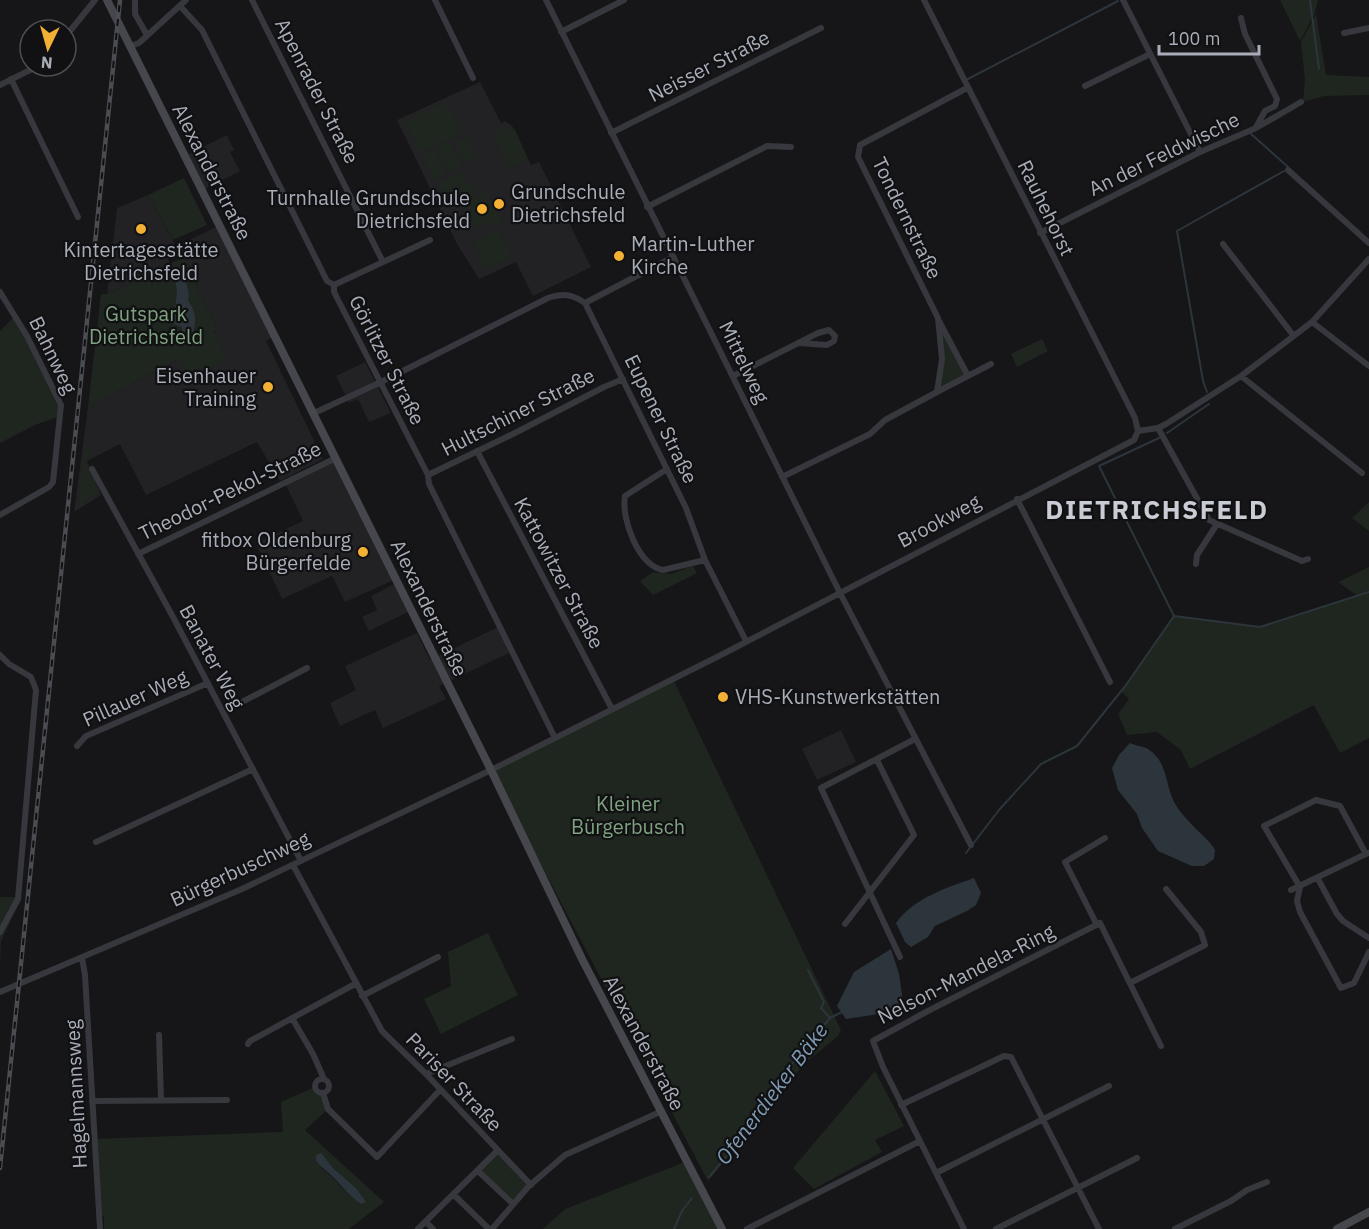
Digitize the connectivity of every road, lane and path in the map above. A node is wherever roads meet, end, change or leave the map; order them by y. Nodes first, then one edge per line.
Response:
1 (95, 0) edge
2 (107, 0) edge
3 (135, 0) edge
4 (186, 0) edge
5 (252, 0) edge
6 (435, 0) edge
7 (546, 0) edge
8 (624, 0) edge
9 (924, 0) edge
10 (1123, 0) edge
11 (180, 6) junction
12 (1241, 18) dead end
13 (78, 21) edge
14 (821, 28) dead end
15 (1369, 28) edge
16 (561, 32) junction
17 (1344, 33) dead end
18 (147, 34) junction
19 (131, 46) junction
20 (1150, 54) junction
21 (18, 76) edge
22 (473, 78) dead end
23 (11, 80) junction
24 (0, 85) edge
25 (1085, 86) dead end
26 (967, 88) junction
27 (1301, 102) dead end
28 (1256, 128) junction
29 (611, 133) junction
30 (792, 147) dead end
31 (1200, 152) junction
32 (1288, 170) dead end
33 (647, 207) junction
34 (78, 217) dead end
35 (1040, 233) junction
36 (430, 240) dead end
37 (1369, 243) edge
38 (1223, 244) dead end
39 (673, 257) junction
40 (1369, 259) edge
41 (383, 262) junction
42 (334, 285) junction
43 (1, 297) edge
44 (585, 303) junction
45 (938, 318) junction
46 (1312, 322) junction
47 (1293, 335) junction
48 (799, 343) junction
49 (991, 364) dead end
50 (1369, 366) edge
51 (733, 376) junction
52 (968, 376) junction
53 (1241, 376) junction
54 (623, 379) junction
55 (379, 383) junction
56 (937, 392) junction
57 (314, 413) junction
58 (1158, 428) junction
59 (1138, 431) junction
60 (477, 451) junction
61 (336, 458) junction
62 (93, 469) dead end
63 (667, 469) junction
64 (1362, 473) dead end
65 (428, 476) junction
66 (782, 477) junction
67 (1017, 499) junction
68 (0, 515) edge
69 (1216, 524) junction
70 (138, 554) junction
71 (1308, 559) dead end
72 (705, 560) junction
73 (1196, 564) dead end
74 (840, 593) junction
75 (746, 641) junction
76 (0, 655) edge
77 (307, 668) dead end
78 (1110, 682) dead end
79 (208, 683) junction
80 (612, 709) junction
81 (223, 711) junction
82 (555, 738) junction
83 (915, 739) junction
84 (77, 746) dead end
85 (877, 760) junction
86 (253, 769) junction
87 (491, 770) junction
88 (1105, 838) dead end
89 (96, 842) dead end
90 (971, 845) dead end
91 (1368, 853) edge
92 (301, 861) junction
93 (293, 865) junction
94 (1318, 879) junction
95 (1300, 887) junction
96 (1166, 889) dead end
97 (1291, 890) dead end
98 (870, 892) junction
99 (845, 924) dead end
100 (1099, 924) junction
101 (0, 932) edge
102 (1369, 938) edge
103 (1369, 952) edge
104 (438, 957) dead end
105 (900, 957) dead end
106 (82, 958) junction
107 (1130, 983) junction
108 (355, 984) junction
109 (0, 992) edge
110 (362, 996) junction
111 (292, 1018) junction
112 (159, 1035) dead end
113 (512, 1039) dead end
114 (248, 1044) dead end
115 (1161, 1046) dead end
116 (426, 1074) junction
117 (324, 1079) junction
118 (1109, 1086) dead end
119 (440, 1090) junction
120 (323, 1093) junction
121 (161, 1100) junction
122 (227, 1100) dead end
123 (92, 1101) junction
124 (902, 1105) junction
125 (662, 1111) junction
126 (1042, 1120) junction
127 (920, 1140) junction
128 (497, 1151) junction
129 (1137, 1158) dead end
130 (478, 1171) junction
131 (936, 1173) junction
132 (1267, 1182) dead end
133 (531, 1185) junction
134 (1078, 1189) junction
135 (454, 1195) junction
136 (513, 1204) junction
137 (1369, 1212) edge
138 (426, 1221) junction
139 (100, 1229) edge
140 (418, 1229) edge
141 (433, 1229) edge
142 (490, 1229) edge
143 (722, 1229) edge
144 (747, 1229) edge
145 (964, 1229) edge
146 (996, 1229) edge
147 (1099, 1229) edge
148 (1175, 1229) edge
149 (1337, 1229) edge

1 - 13 street
2 - 19 main road, Alexanderstraße
3 - 18 street
4 - 11 street
5 - 41 street, Apenrader Straße
6 - 22 street
7 - 16 street, Mittelweg
8 - 16 street
9 - 26 street, Rauhehorst
10 - 20 street
11 - 18 street
11 - 42 street, Görlitzer Straße
12 - 28 street
14 - 29 street, Neisser Straße
15 - 17 street
16 - 29 street, Mittelweg
18 - 19 street
19 - 57 main road, Alexanderstraße
20 - 25 street
20 - 31 street
21 - 23 street
23 - 24 street
23 - 34 street
26 - 35 street, Rauhehorst
26 - 45 street, Tondernstraße
27 - 28 street, An der Feldwische
28 - 31 street, An der Feldwische
29 - 33 street, Mittelweg
30 - 33 street
31 - 35 street, An der Feldwische
32 - 37 street
33 - 39 street, Mittelweg
35 - 59 street, Rauhehorst
36 - 41 street
38 - 47 street
39 - 44 street
39 - 51 street, Mittelweg
40 - 46 street
41 - 42 street
42 - 55 street, Görlitzer Straße
43 - 68 street, Bahnweg
44 - 54 street, Eupener Straße
44 - 55 street
45 - 52 street, Tondernstraße
45 - 56 street, Tondernstraße
46 - 47 street
46 - 50 street
47 - 53 street
48 - 48 street
48 - 51 street
49 - 52 street
51 - 66 street, Mittelweg
52 - 56 street
53 - 58 street
53 - 64 street
54 - 60 street, Hultschiner Straße
54 - 63 street, Eupener Straße
55 - 57 street
55 - 65 street, Görlitzer Straße
56 - 66 street
57 - 61 main road, Alexanderstraße
58 - 59 street
58 - 69 street
59 - 67 street, Brookweg
60 - 65 street, Hultschiner Straße
60 - 80 street, Kattowitzer Straße
61 - 70 street, Theodor-Pekol-Straße
61 - 87 main road, Alexanderstraße
62 - 70 street, Banater Weg
63 - 72 street, Eupener Straße
63 - 72 street
65 - 82 street, Görlitzer Straße
66 - 74 street, Mittelweg
67 - 74 street, Brookweg
67 - 78 street
69 - 71 street
69 - 73 street
70 - 79 street, Banater Weg
72 - 75 street, Eupener Straße
74 - 75 street, Brookweg
74 - 83 street, Mittelweg
75 - 80 street, Brookweg
76 - 101 street
77 - 81 street
79 - 81 street, Banater Weg
79 - 84 street, Pillauer Weg
80 - 82 street, Brookweg
81 - 86 street, Banater Weg
82 - 87 street, Brookweg
83 - 85 street
83 - 90 street, Mittelweg
85 - 98 street
85 - 98 street
86 - 89 street
86 - 92 street, Banater Weg
87 - 92 street, Bürgerbuschweg
87 - 125 main road, Alexanderstraße
88 - 100 street
91 - 94 street
91 - 95 street
92 - 93 street, Bürgerbuschweg
93 - 106 street, Bürgerbuschweg
93 - 108 street, Pariser Straße
94 - 95 street
94 - 102 street
95 - 97 street
95 - 103 street
96 - 107 street
98 - 99 street
98 - 105 street
100 - 107 street
100 - 124 street, Nelson-Mandela-Ring
104 - 110 street
106 - 109 street, Bürgerbuschweg
106 - 123 street, Hagelmannsweg
107 - 115 street
108 - 110 street, Pariser Straße
108 - 111 street
110 - 116 street, Pariser Straße
111 - 114 street
111 - 117 street
112 - 121 street
113 - 116 street
116 - 119 street, Pariser Straße
117 - 120 street
117 - 120 street
118 - 126 street
119 - 120 street
119 - 128 street, Pariser Straße
121 - 122 street
121 - 123 street
123 - 139 street, Hagelmannsweg
124 - 126 street
124 - 127 street, Nelson-Mandela-Ring
125 - 133 street
125 - 143 main road, Alexanderstraße
126 - 131 street
126 - 134 street
127 - 131 street, Nelson-Mandela-Ring
127 - 144 street
128 - 130 street
128 - 133 street, Pariser Straße
129 - 134 street
130 - 135 street
130 - 136 street
131 - 145 street, Nelson-Mandela-Ring
132 - 148 street
133 - 136 street
134 - 146 street
134 - 147 street
135 - 138 street
135 - 142 street
136 - 142 street
137 - 149 main road
138 - 140 street
138 - 141 street

